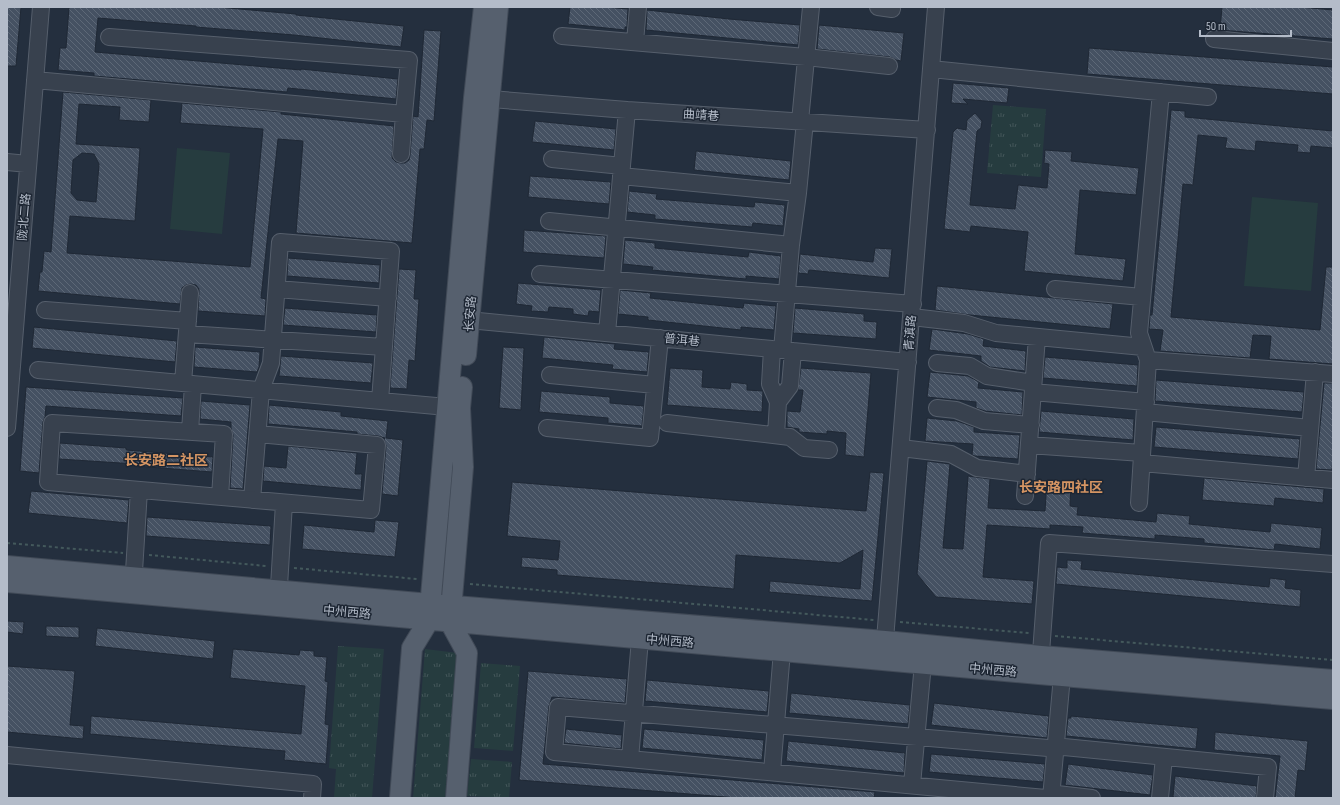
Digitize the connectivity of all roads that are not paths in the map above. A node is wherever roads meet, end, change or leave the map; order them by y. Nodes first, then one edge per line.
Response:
1 (41, 7) edge
2 (484, 7) edge
3 (498, 7) edge
4 (638, 7) edge
5 (811, 7) edge
6 (936, 7) edge
7 (562, 36) dead end
8 (109, 37) dead end
9 (1214, 38) dead end
10 (634, 42) junction
11 (1333, 51) edge
12 (806, 57) junction
13 (889, 66) dead end
14 (931, 69) junction
15 (35, 80) junction
16 (1161, 92) junction
17 (1208, 97) dead end
18 (482, 98) junction
19 (627, 110) junction
20 (404, 114) junction
21 (802, 121) junction
22 (927, 130) junction
23 (401, 154) dead end
24 (552, 159) dead end
25 (7, 162) edge
26 (28, 164) junction
27 (621, 171) junction
28 (798, 193) junction
29 (549, 221) dead end
30 (616, 228) junction
31 (791, 245) junction
32 (540, 274) dead end
33 (612, 280) junction
34 (276, 289) junction
35 (1055, 290) dead end
36 (190, 293) dead end
37 (787, 294) junction
38 (1142, 297) junction
39 (388, 298) junction
40 (45, 310) dead end
41 (912, 310) junction
42 (462, 319) junction
43 (187, 328) junction
44 (607, 333) junction
45 (1037, 336) junction
46 (660, 338) junction
47 (273, 340) junction
48 (384, 347) junction
49 (782, 350) junction
50 (1146, 354) junction
51 (908, 362) junction
52 (937, 363) dead end
53 (38, 370) dead end
54 (1315, 372) junction
55 (1333, 374) edge
56 (550, 375) dead end
57 (188, 383) junction
58 (655, 386) junction
59 (1033, 387) junction
60 (261, 390) junction
61 (380, 401) junction
62 (447, 407) junction
63 (1145, 407) junction
64 (937, 408) dead end
65 (667, 423) dead end
66 (1030, 425) junction
67 (7, 428) edge
68 (547, 428) dead end
69 (1310, 428) junction
70 (190, 432) junction
71 (258, 434) junction
72 (776, 435) junction
73 (1029, 445) junction
74 (901, 448) junction
75 (829, 450) dead end
76 (1142, 458) junction
77 (1027, 474) junction
78 (1306, 478) junction
79 (1333, 480) edge
80 (139, 490) junction
81 (1025, 496) dead end
82 (220, 497) junction
83 (252, 500) junction
84 (284, 502) junction
85 (1139, 503) dead end
86 (1333, 564) edge
87 (7, 566) edge
88 (7, 582) edge
89 (134, 585) junction
90 (279, 598) junction
91 (430, 612) junction
92 (451, 614) junction
93 (640, 639) junction
94 (885, 650) junction
95 (782, 651) junction
96 (923, 663) junction
97 (1040, 665) junction
98 (1062, 676) junction
99 (1333, 680) edge
100 (1333, 699) edge
101 (634, 714) junction
102 (776, 725) junction
103 (916, 737) junction
104 (1055, 748) junction
105 (7, 755) edge
106 (1164, 757) junction
107 (630, 759) junction
108 (772, 772) junction
109 (912, 786) junction
110 (312, 791) edge
111 (400, 798) edge
112 (456, 798) edge
113 (1048, 798) edge
114 (1092, 798) edge
115 (1160, 798) edge
116 (1265, 798) edge

1 - 15 street, 陇北二路
2 - 18 main road, 长安路
3 - 18 main road, 长安路
4 - 10 street
5 - 12 street
6 - 14 street, 青滇路
7 - 10 street
8 - 20 street
9 - 11 street
10 - 12 street
12 - 13 street
12 - 21 street
14 - 16 street
14 - 22 street, 青滇路
15 - 20 street
15 - 26 street, 陇北二路
16 - 17 street
16 - 38 street
18 - 19 street, 曲靖巷
18 - 42 main road, 长安路
19 - 21 street, 曲靖巷
19 - 27 street
20 - 23 street
21 - 22 street, 曲靖巷
21 - 28 street
22 - 41 street, 青滇路
24 - 27 street
25 - 26 street
26 - 67 street, 陇北二路
27 - 28 street
27 - 30 street
28 - 31 street
29 - 30 street
30 - 31 street
30 - 33 street
31 - 37 street
32 - 33 street
33 - 37 street
33 - 44 street
34 - 39 street
34 - 39 street
34 - 47 street
35 - 38 street
36 - 43 street
37 - 41 street
37 - 49 street
38 - 50 street
39 - 48 street
40 - 43 street
41 - 45 street
41 - 51 street, 青滇路
42 - 44 street, 普洱巷
42 - 62 main road, 长安路
42 - 92 main road, 长安路
43 - 47 street
43 - 57 street
44 - 46 street, 普洱巷
45 - 50 street
45 - 59 street
46 - 49 street, 普洱巷
46 - 58 street
47 - 48 street
47 - 60 street
48 - 61 street
49 - 51 street, 普洱巷
49 - 72 street
50 - 54 street
50 - 63 street
51 - 74 street, 青滇路
52 - 59 street
53 - 57 street
54 - 55 street
54 - 69 street
56 - 58 street
57 - 60 street
57 - 70 street
58 - 68 street
59 - 63 street
59 - 66 street
60 - 61 street
60 - 71 street
61 - 62 street
62 - 91 main road, 长安路
63 - 69 street
63 - 76 street
64 - 66 street
65 - 72 street
66 - 73 street
69 - 78 street
70 - 80 street
70 - 82 street
71 - 83 street
71 - 84 street
72 - 75 street
73 - 76 street
73 - 77 street
74 - 77 street
74 - 94 street, 青滇路
76 - 78 street
76 - 85 street
77 - 81 street
78 - 79 street
80 - 82 street
80 - 89 street
82 - 83 street
83 - 84 street
84 - 90 street
86 - 97 street
87 - 89 main road, 中州西路
88 - 89 main road, 中州西路
89 - 90 main road, 中州西路
90 - 91 main road, 中州西路
91 - 92 main road, 中州西路
91 - 111 main road
92 - 93 main road, 中州西路
92 - 94 main road, 中州西路
92 - 112 main road
93 - 95 main road, 中州西路
93 - 101 street
94 - 95 main road, 中州西路
94 - 96 main road, 中州西路
94 - 97 main road, 中州西路
95 - 102 street
96 - 97 main road, 中州西路
96 - 103 street
97 - 98 main road, 中州西路
97 - 99 main road, 中州西路
98 - 100 main road, 中州西路
98 - 104 street
101 - 102 street
101 - 107 street
101 - 107 street
102 - 103 street
102 - 108 street
103 - 104 street
103 - 109 street
104 - 106 street
104 - 113 street
105 - 110 street
106 - 115 street
106 - 116 street
107 - 108 street
108 - 109 street
109 - 113 street
113 - 114 street

